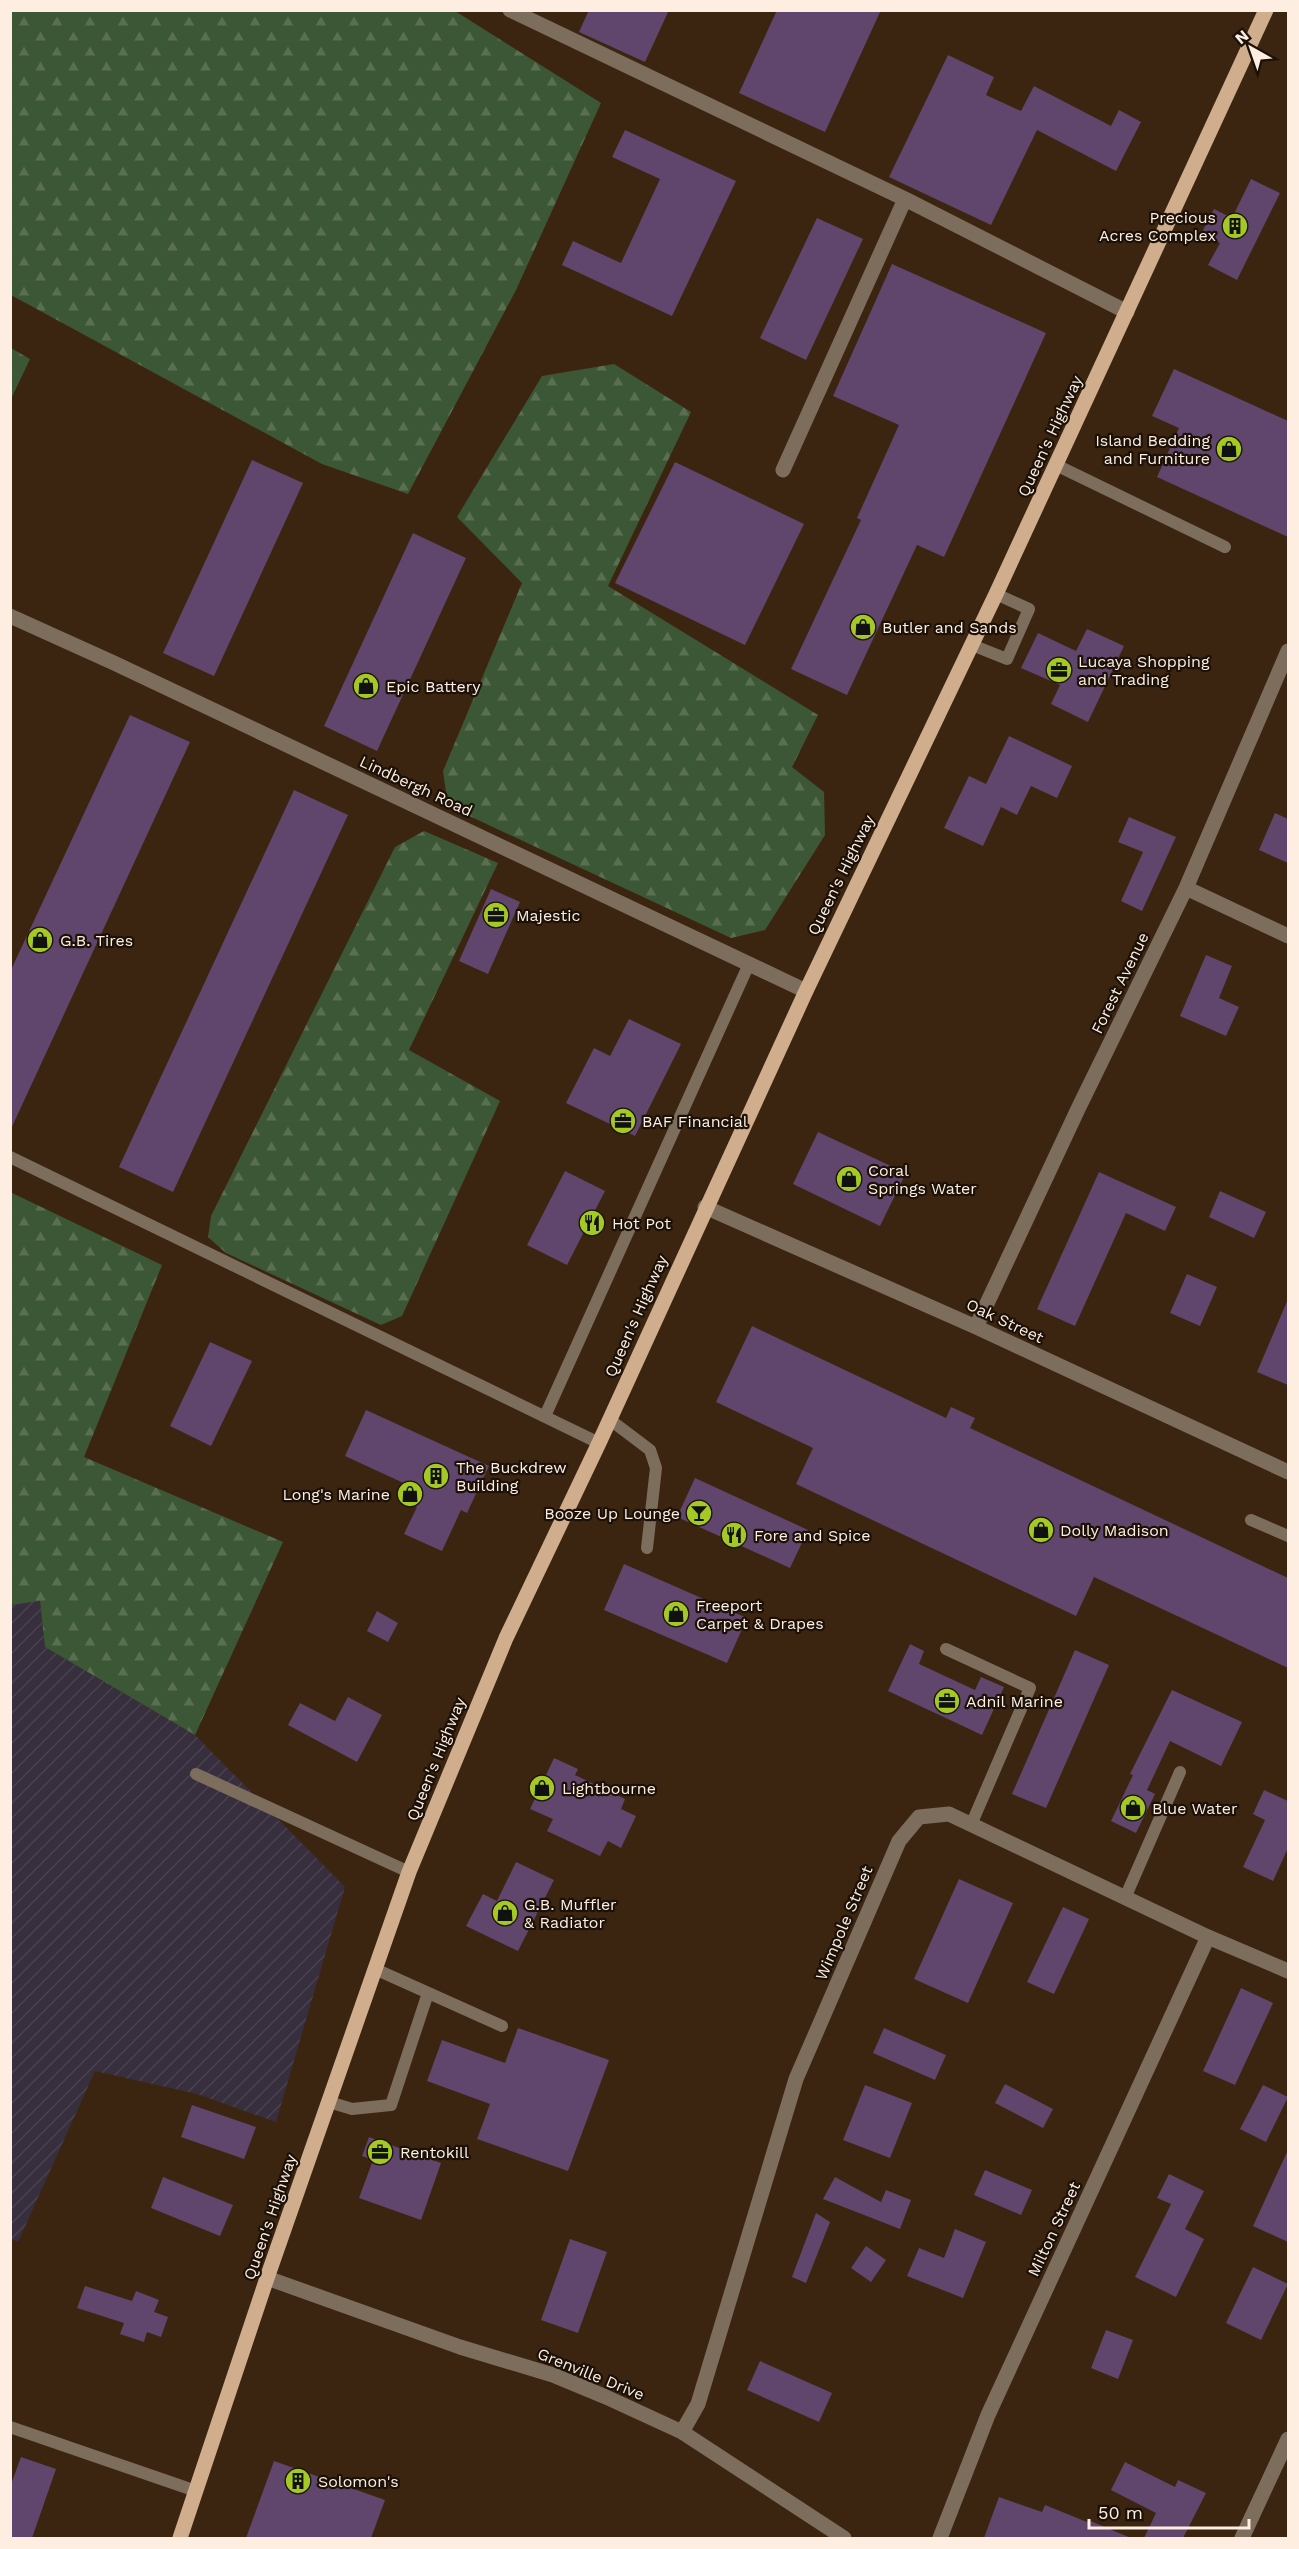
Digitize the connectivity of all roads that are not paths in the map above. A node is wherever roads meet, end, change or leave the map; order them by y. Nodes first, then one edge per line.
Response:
1 (510, 10) edge
2 (1266, 10) edge
3 (905, 199) junction
4 (1127, 312) junction
5 (1056, 465) junction
6 (783, 470) dead end
7 (1225, 547) dead end
8 (996, 594) junction
9 (10, 616) edge
10 (972, 645) junction
11 (1288, 651) edge
12 (1186, 888) junction
13 (1288, 936) edge
14 (749, 964) junction
15 (806, 991) junction
16 (10, 1157) edge
17 (705, 1207) junction
18 (976, 1327) junction
19 (545, 1416) junction
20 (609, 1419) junction
21 (599, 1443) junction
22 (1288, 1472) edge
23 (1251, 1521) dead end
24 (1288, 1536) edge
25 (647, 1548) dead end
26 (946, 1649) dead end
27 (1180, 1772) dead end
28 (196, 1774) dead end
29 (971, 1825) junction
30 (409, 1872) junction
31 (1125, 1898) junction
32 (1208, 1937) junction
33 (375, 1969) junction
34 (1288, 1971) edge
35 (428, 1993) junction
36 (502, 2026) dead end
37 (329, 2102) junction
38 (267, 2278) junction
39 (10, 2427) edge
40 (682, 2432) junction
41 (1288, 2439) edge
42 (196, 2491) junction
43 (180, 2538) edge
44 (844, 2538) edge
45 (940, 2538) edge
46 (1242, 2538) edge

1 - 3 street
2 - 4 main road, Queen's Highway
3 - 4 street
3 - 6 street
4 - 5 main road, Queen's Highway
5 - 7 lane
5 - 8 main road, Queen's Highway
8 - 10 main road, Queen's Highway
8 - 10 lane
9 - 14 street, Lindbergh Road
10 - 15 main road, Queen's Highway
11 - 12 street, Forest Avenue
12 - 13 street
12 - 18 street, Forest Avenue
14 - 15 street, Lindbergh Road
14 - 19 lane
15 - 17 main road, Queen's Highway
16 - 19 lane
17 - 18 street, Oak Street
17 - 20 main road, Queen's Highway
18 - 22 street, Oak Street
19 - 21 lane
20 - 21 main road, Queen's Highway
20 - 25 lane
21 - 30 main road, Queen's Highway
23 - 24 lane
26 - 29 lane
27 - 31 lane
28 - 30 lane
29 - 31 street, Wimpole Street
29 - 40 street, Wimpole Street
30 - 33 main road, Queen's Highway
31 - 32 street, Wimpole Street
32 - 34 street, Wimpole Street
32 - 45 street, Milton Street
33 - 35 lane
33 - 37 main road, Queen's Highway
35 - 36 lane
35 - 37 lane
37 - 38 main road, Queen's Highway
38 - 40 street, Grenville Drive
38 - 42 main road, Queen's Highway
39 - 42 lane
40 - 44 street, Grenville Drive
41 - 46 street
42 - 43 main road, Queen's Highway

